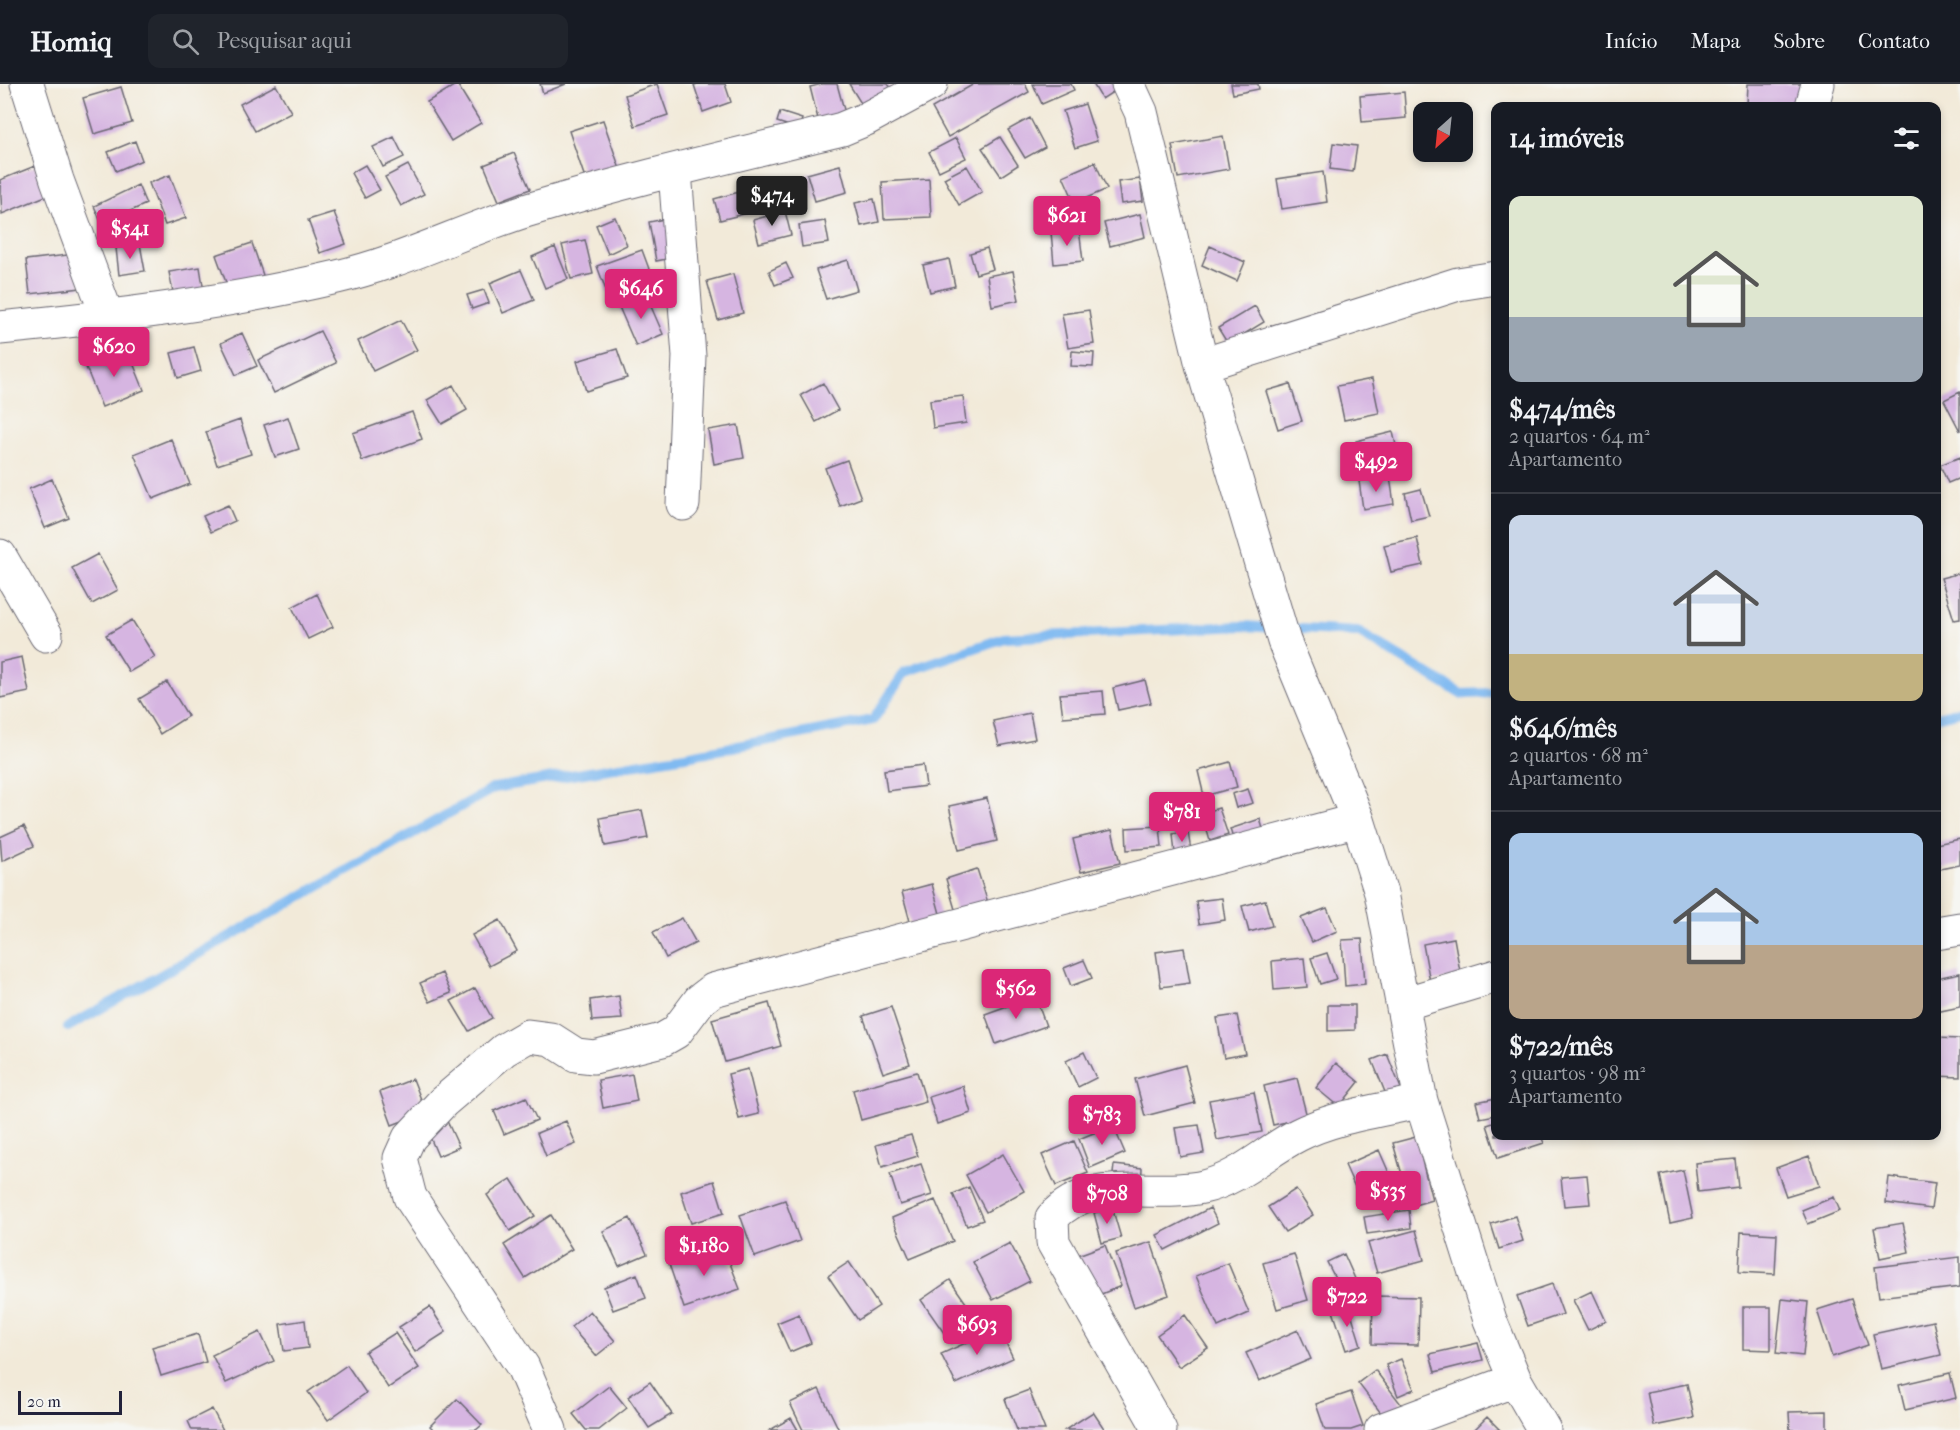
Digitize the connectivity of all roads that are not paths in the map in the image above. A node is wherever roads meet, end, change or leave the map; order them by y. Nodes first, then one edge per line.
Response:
1 (27, 84) edge
2 (931, 84) edge
3 (1128, 84) edge
4 (1818, 84) edge
5 (1813, 102) edge
6 (675, 171) junction
7 (1491, 279) edge
8 (108, 318) junction
9 (0, 328) edge
10 (1202, 365) junction
11 (683, 504) dead end
12 (0, 556) edge
13 (46, 635) dead end
14 (1358, 820) junction
15 (1960, 929) edge
16 (1941, 932) edge
17 (1491, 978) edge
18 (1403, 1004) junction
19 (1421, 1101) junction
20 (1515, 1380) junction
21 (548, 1429) edge
22 (1160, 1430) edge
23 (1381, 1430) edge
24 (1544, 1430) edge

1 - 8 street
2 - 6 street
3 - 10 street
4 - 5 street
6 - 8 street
6 - 11 street
7 - 10 street
8 - 9 street
10 - 14 street
12 - 13 street
14 - 18 street
14 - 21 street
15 - 16 street
17 - 18 street
18 - 19 street
19 - 20 street
19 - 22 street
20 - 23 street
20 - 24 street

